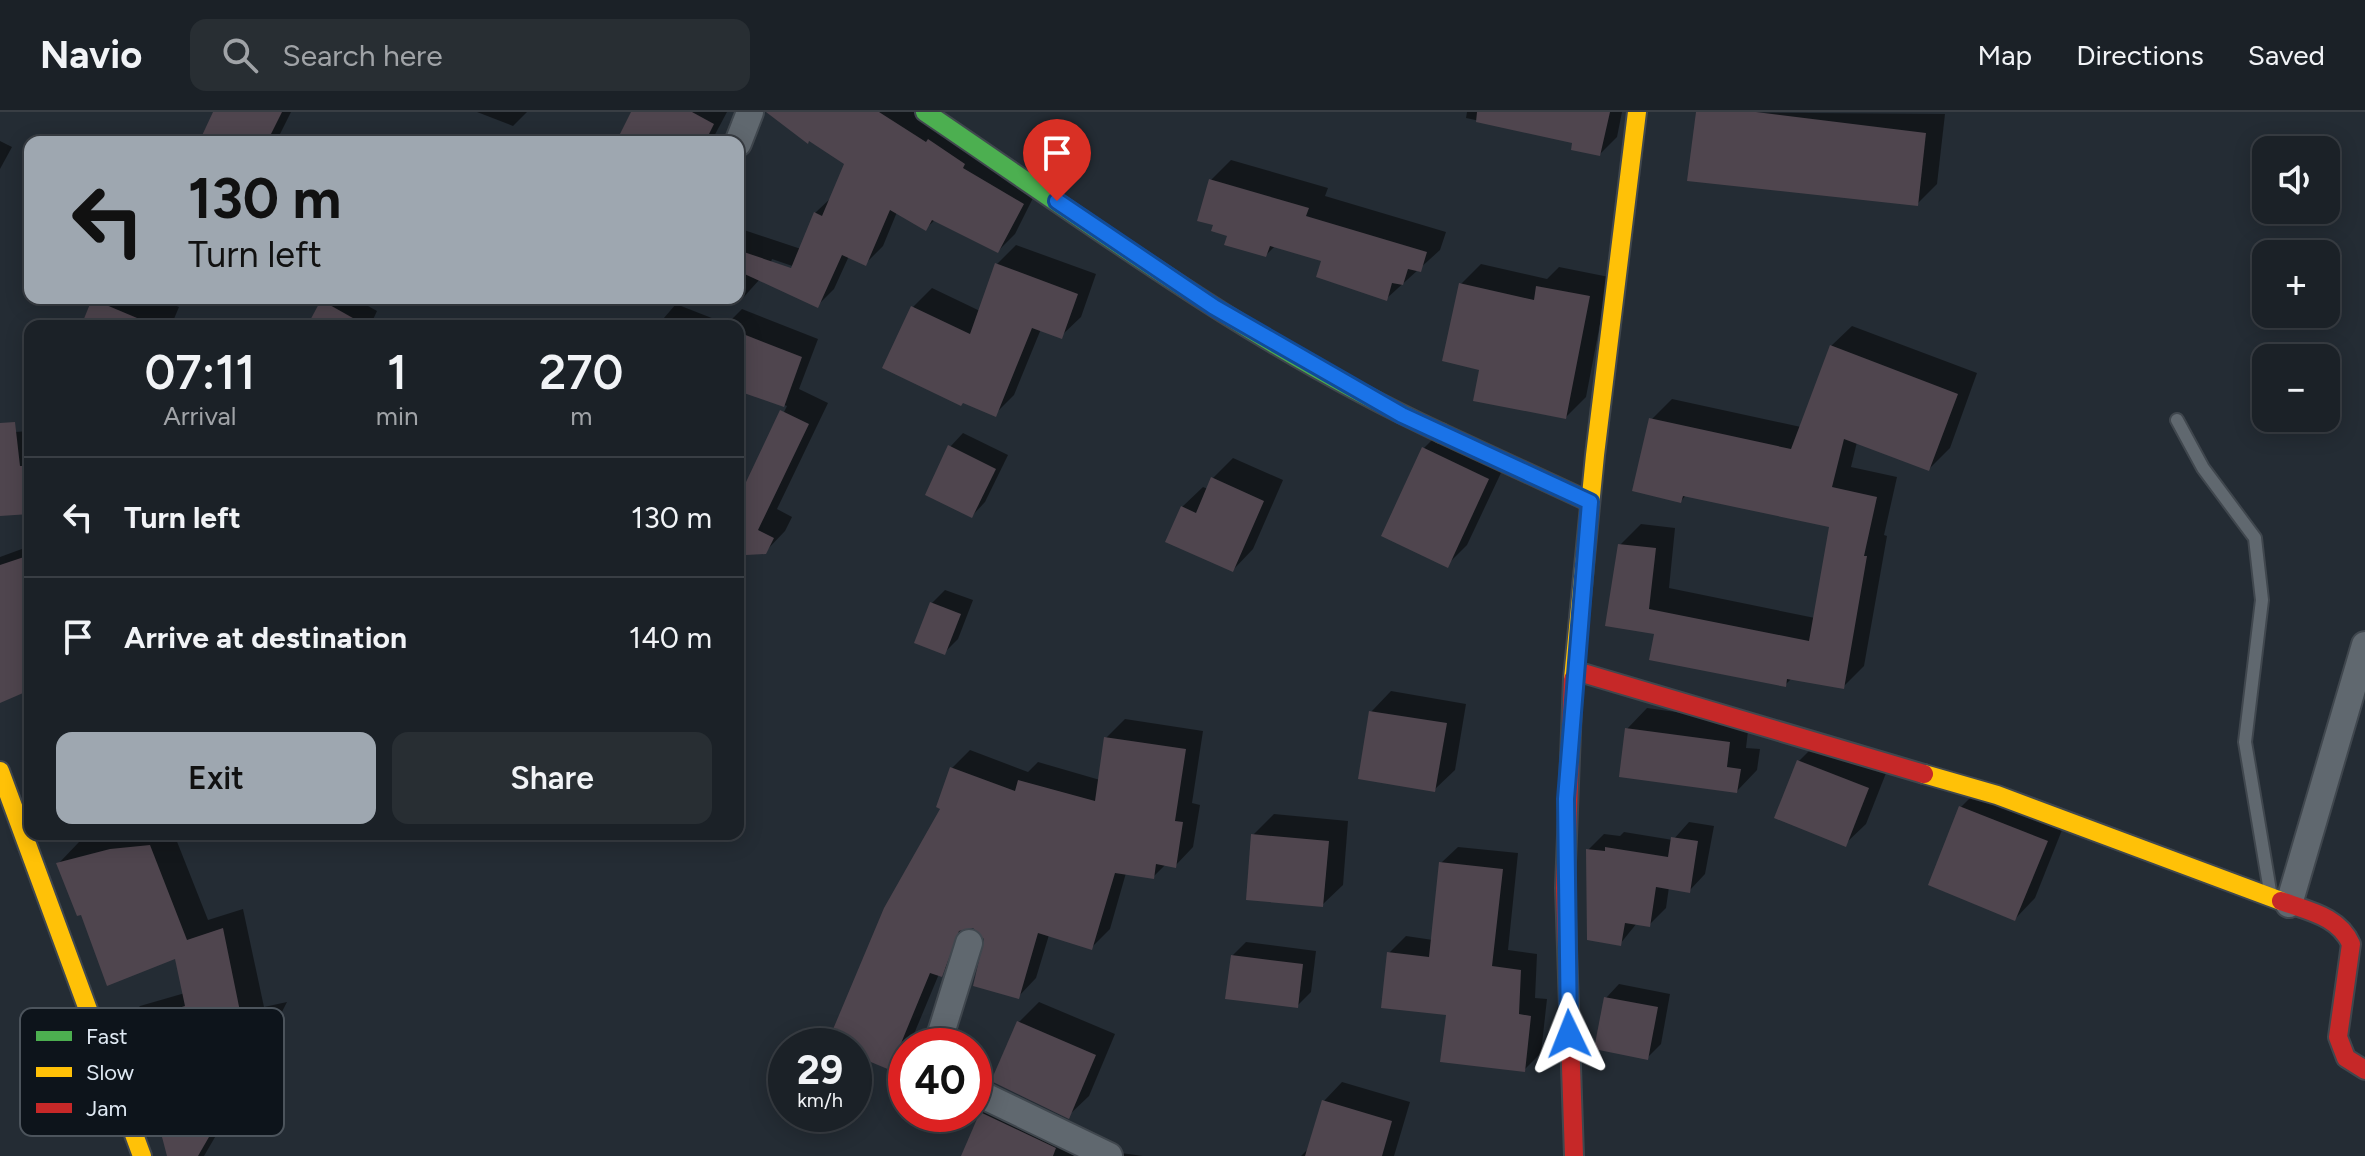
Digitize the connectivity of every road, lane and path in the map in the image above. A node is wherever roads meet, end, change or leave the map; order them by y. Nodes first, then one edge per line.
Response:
1 (750, 112) edge
2 (925, 112) edge
3 (1637, 112) edge
4 (741, 136) edge
5 (2177, 420) dead end
6 (1590, 502) junction
7 (2365, 645) edge
8 (1576, 671) junction
9 (0, 771) edge
10 (24, 836) edge
11 (25, 840) edge
12 (2280, 901) junction
13 (969, 943) dead end
14 (87, 1008) edge
15 (943, 1028) edge
16 (2365, 1070) edge
17 (992, 1100) edge
18 (135, 1136) edge
19 (142, 1156) edge
20 (1109, 1156) edge
21 (1574, 1156) edge

1 - 4 street
2 - 6 street
3 - 6 street
5 - 12 lane
6 - 8 street
7 - 12 street
8 - 12 street
8 - 21 street
9 - 10 street
11 - 14 street
12 - 16 street
13 - 15 street
17 - 20 street
18 - 19 street

